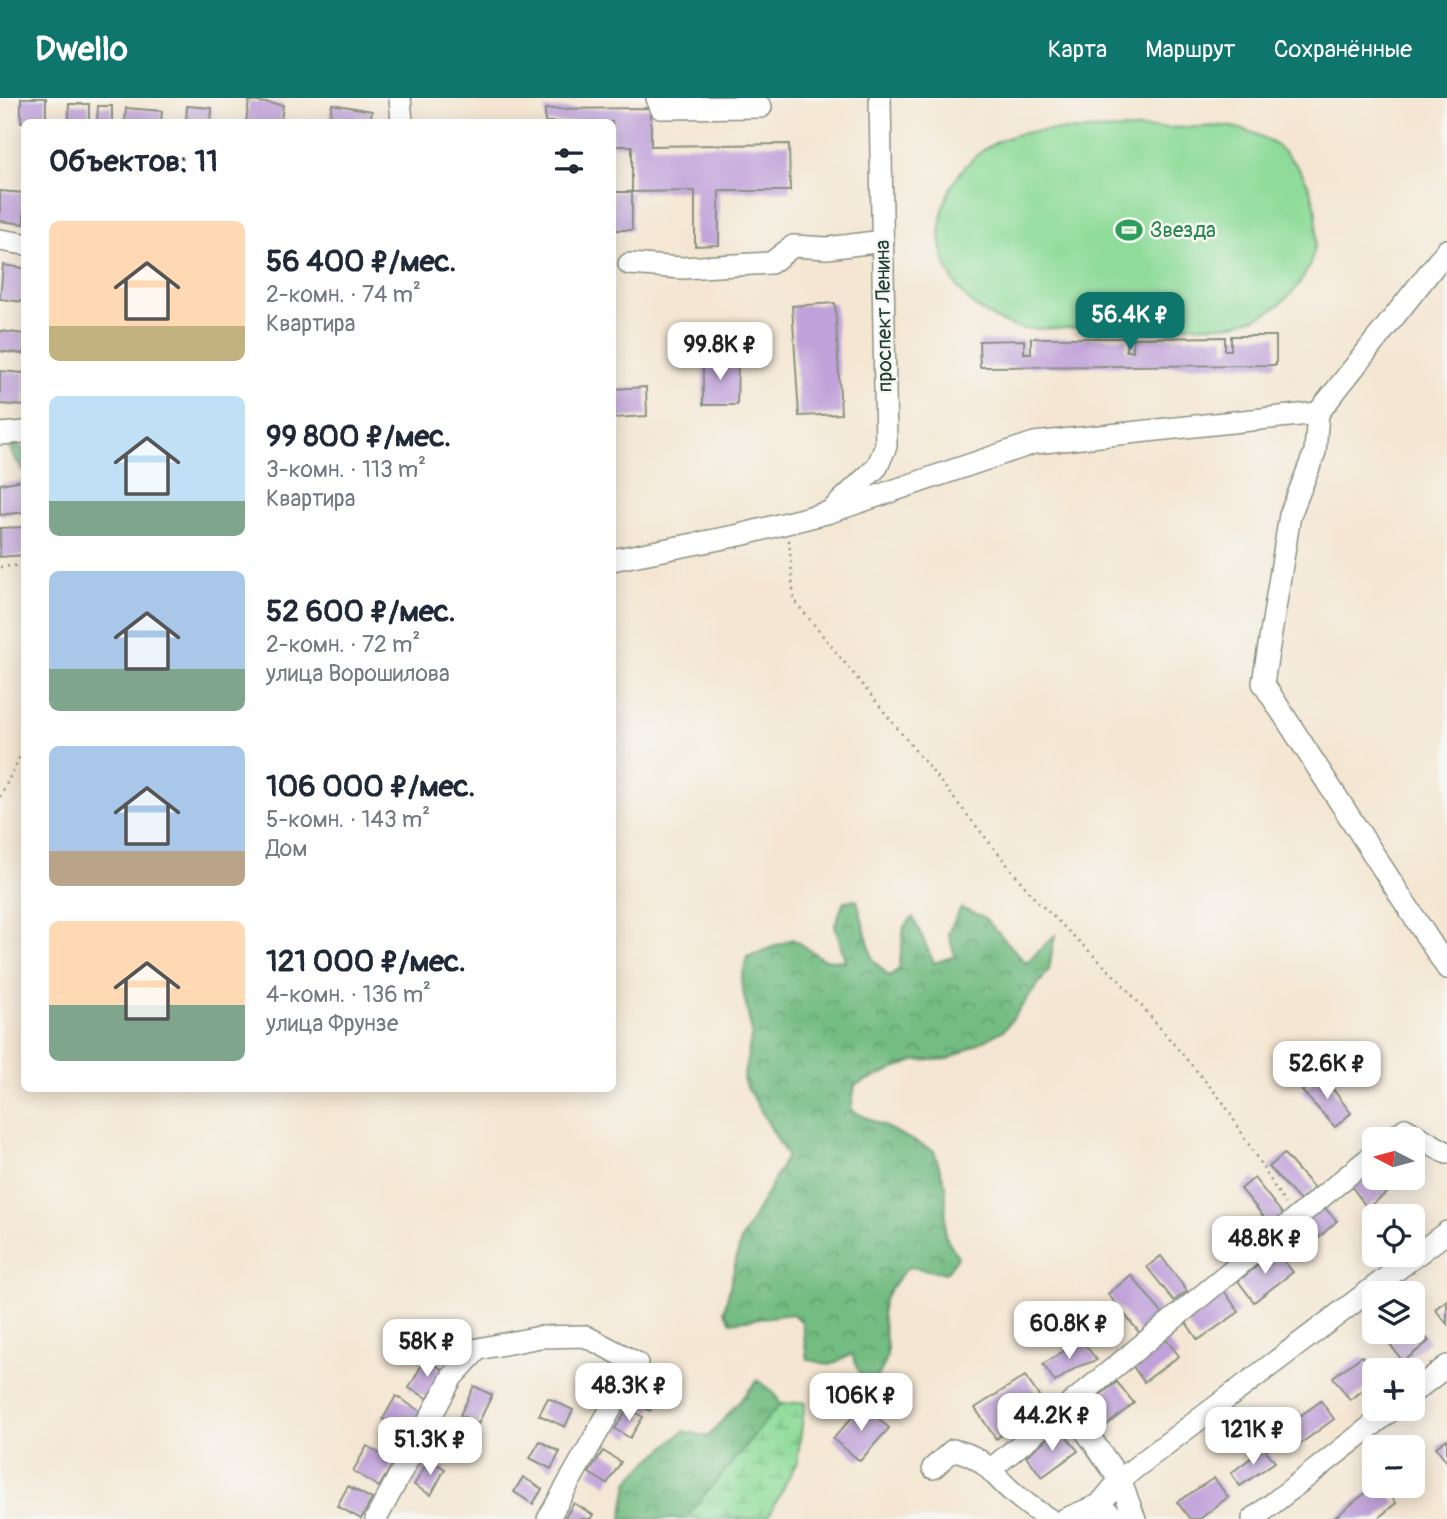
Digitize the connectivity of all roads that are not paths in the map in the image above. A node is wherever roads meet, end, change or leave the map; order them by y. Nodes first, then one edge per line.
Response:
1 (400, 98) edge
2 (657, 98) edge
3 (880, 98) edge
4 (761, 107) dead end
5 (402, 119) edge
6 (0, 240) edge
7 (883, 241) junction
8 (21, 244) edge
9 (1447, 250) edge
10 (629, 264) dead end
11 (1318, 413) junction
12 (21, 432) edge
13 (0, 434) edge
14 (830, 512) junction
15 (616, 559) edge
16 (1447, 968) edge
17 (1425, 1140) edge
18 (1447, 1153) edge
19 (1362, 1164) edge
20 (1447, 1232) edge
21 (1447, 1366) edge
22 (1425, 1383) edge
23 (1068, 1406) junction
24 (1378, 1421) edge
25 (933, 1468) dead end
26 (991, 1469) junction
27 (1121, 1480) junction
28 (1099, 1505) junction
29 (376, 1519) edge
30 (548, 1519) edge
31 (1049, 1519) edge
32 (1065, 1519) edge
33 (1117, 1519) edge
34 (1135, 1519) edge
35 (1253, 1519) edge

1 - 5 street
2 - 4 street
3 - 7 street, проспект Ленина
6 - 8 street
7 - 10 street
7 - 14 street, проспект Ленина
9 - 11 street
11 - 14 street
11 - 16 street
12 - 13 street
14 - 15 street
17 - 18 street
19 - 23 street
20 - 27 street
21 - 22 street
23 - 26 street
23 - 27 street
24 - 35 street
25 - 26 street
26 - 31 street
27 - 28 street
27 - 34 street
28 - 32 street
28 - 33 street
29 - 30 street

